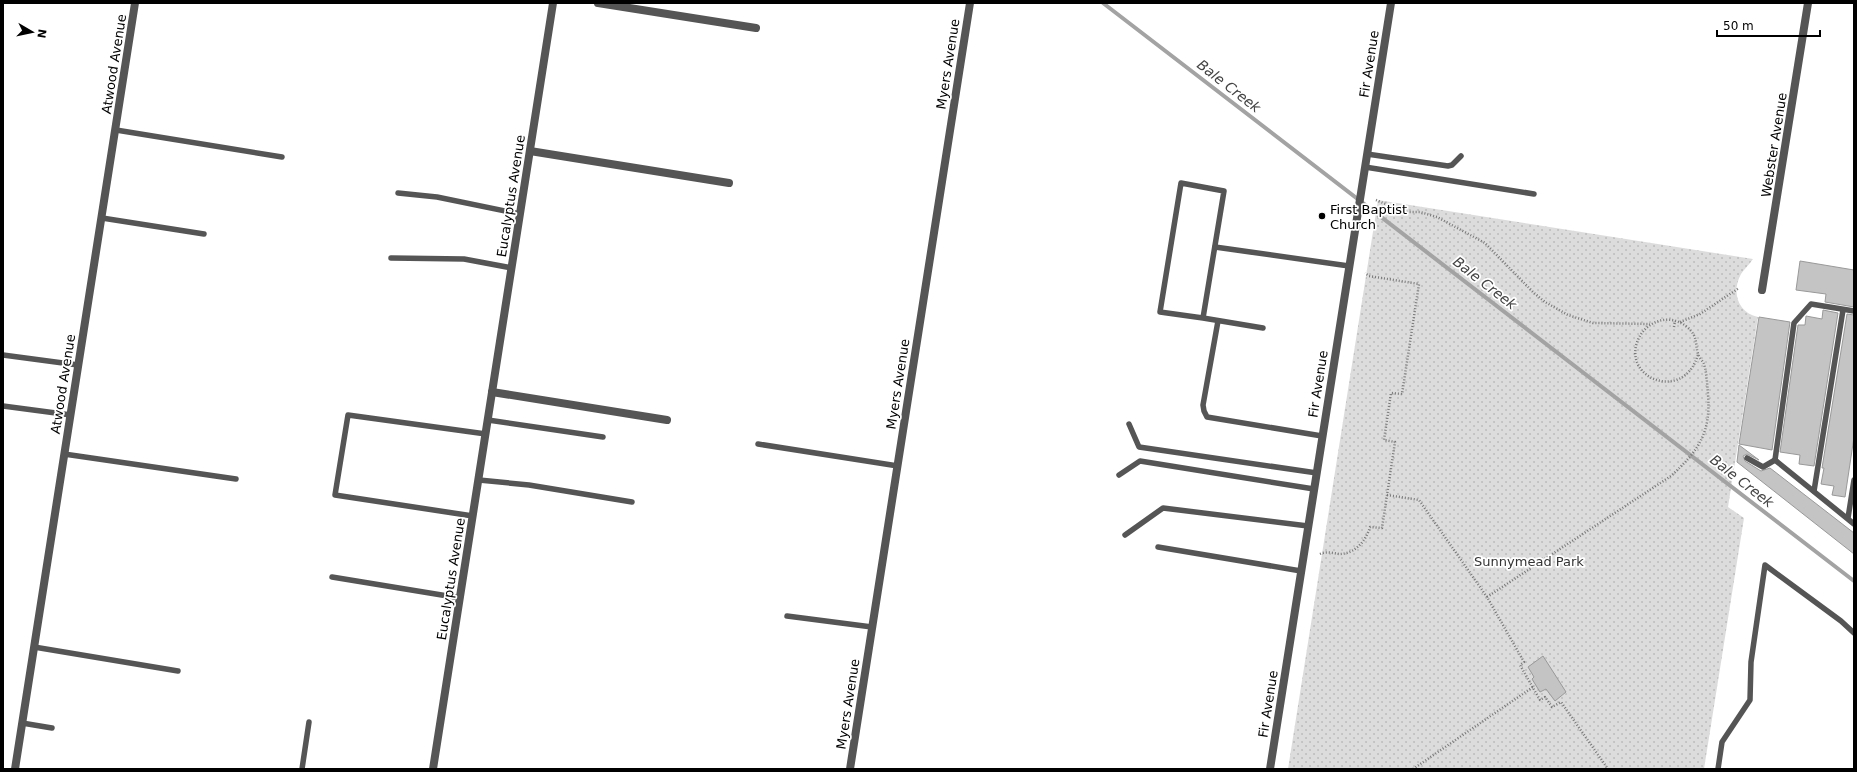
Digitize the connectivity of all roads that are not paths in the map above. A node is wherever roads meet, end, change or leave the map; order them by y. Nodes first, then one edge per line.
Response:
1 (135, 3) edge
2 (553, 3) edge
3 (598, 3) edge
4 (970, 3) edge
5 (1390, 3) edge
6 (1808, 3) edge
7 (756, 28) dead end
8 (116, 130) junction
9 (530, 151) junction
10 (1367, 154) junction
11 (1461, 156) dead end
12 (282, 157) dead end
13 (1365, 167) junction
14 (729, 183) dead end
15 (398, 193) dead end
16 (1534, 194) dead end
17 (520, 214) junction
18 (102, 218) junction
19 (204, 234) dead end
20 (1215, 247) junction
21 (391, 258) dead end
22 (1349, 266) junction
23 (512, 268) junction
24 (1762, 290) dead end
25 (1843, 310) junction
26 (1854, 311) edge
27 (1203, 318) junction
28 (1218, 321) junction
29 (1263, 328) dead end
30 (3, 355) edge
31 (78, 366) junction
32 (492, 392) junction
33 (3, 406) edge
34 (70, 415) junction
35 (488, 420) junction
36 (667, 420) dead end
37 (1129, 424) dead end
38 (486, 434) junction
39 (1322, 436) junction
40 (603, 437) dead end
41 (758, 444) dead end
42 (64, 454) junction
43 (1747, 458) dead end
44 (1775, 460) junction
45 (898, 466) junction
46 (1316, 473) junction
47 (1119, 475) dead end
48 (236, 479) dead end
49 (479, 480) junction
50 (1854, 480) edge
51 (1314, 489) junction
52 (1814, 491) junction
53 (632, 502) dead end
54 (473, 516) junction
55 (1848, 518) junction
56 (1854, 524) edge
57 (1308, 526) junction
58 (1125, 535) dead end
59 (1158, 547) dead end
60 (1301, 571) junction
61 (332, 577) dead end
62 (460, 598) junction
63 (787, 616) dead end
64 (872, 627) junction
65 (1854, 633) edge
66 (34, 647) junction
67 (178, 671) dead end
68 (309, 722) dead end
69 (22, 723) junction
70 (52, 728) dead end
71 (15, 769) edge
72 (302, 769) edge
73 (433, 769) edge
74 (850, 769) edge
75 (1270, 769) edge
76 (1718, 769) edge

1 - 8 street, Atwood Avenue
2 - 9 street, Eucalyptus Avenue
3 - 7 street
4 - 45 street, Myers Avenue
5 - 10 street, Fir Avenue
6 - 24 street, Webster Avenue
8 - 12 lane
8 - 18 street, Atwood Avenue
9 - 14 street
9 - 17 street, Eucalyptus Avenue
10 - 11 lane
10 - 13 street, Fir Avenue
13 - 16 lane
13 - 22 street, Fir Avenue
15 - 17 lane
17 - 23 street, Eucalyptus Avenue
18 - 19 lane
18 - 31 street, Atwood Avenue
20 - 22 lane
20 - 27 lane
20 - 27 lane
21 - 23 lane
22 - 39 street, Fir Avenue
23 - 32 street, Eucalyptus Avenue
25 - 26 lane
25 - 44 lane
25 - 52 lane
27 - 28 lane
28 - 29 lane
28 - 39 lane
30 - 31 lane
31 - 34 street, Atwood Avenue
32 - 35 street, Eucalyptus Avenue
32 - 36 street
33 - 34 lane
34 - 42 street, Atwood Avenue
35 - 38 street, Eucalyptus Avenue
35 - 40 lane
37 - 46 lane
38 - 49 street, Eucalyptus Avenue
38 - 54 lane
39 - 46 street, Fir Avenue
41 - 45 lane
42 - 48 lane
42 - 66 street, Atwood Avenue
43 - 44 lane
44 - 52 lane
45 - 64 street, Myers Avenue
46 - 51 street, Fir Avenue
47 - 51 lane
49 - 53 lane
49 - 54 street, Eucalyptus Avenue
50 - 55 lane
51 - 57 street, Fir Avenue
52 - 55 lane
54 - 62 street, Eucalyptus Avenue
55 - 56 lane
57 - 58 lane
57 - 60 street, Fir Avenue
59 - 60 lane
60 - 75 street, Fir Avenue
61 - 62 lane
62 - 73 street, Eucalyptus Avenue
63 - 64 lane
64 - 74 street, Myers Avenue
65 - 76 lane
66 - 67 lane
66 - 69 street, Atwood Avenue
68 - 72 lane
69 - 70 lane
69 - 71 street, Atwood Avenue

